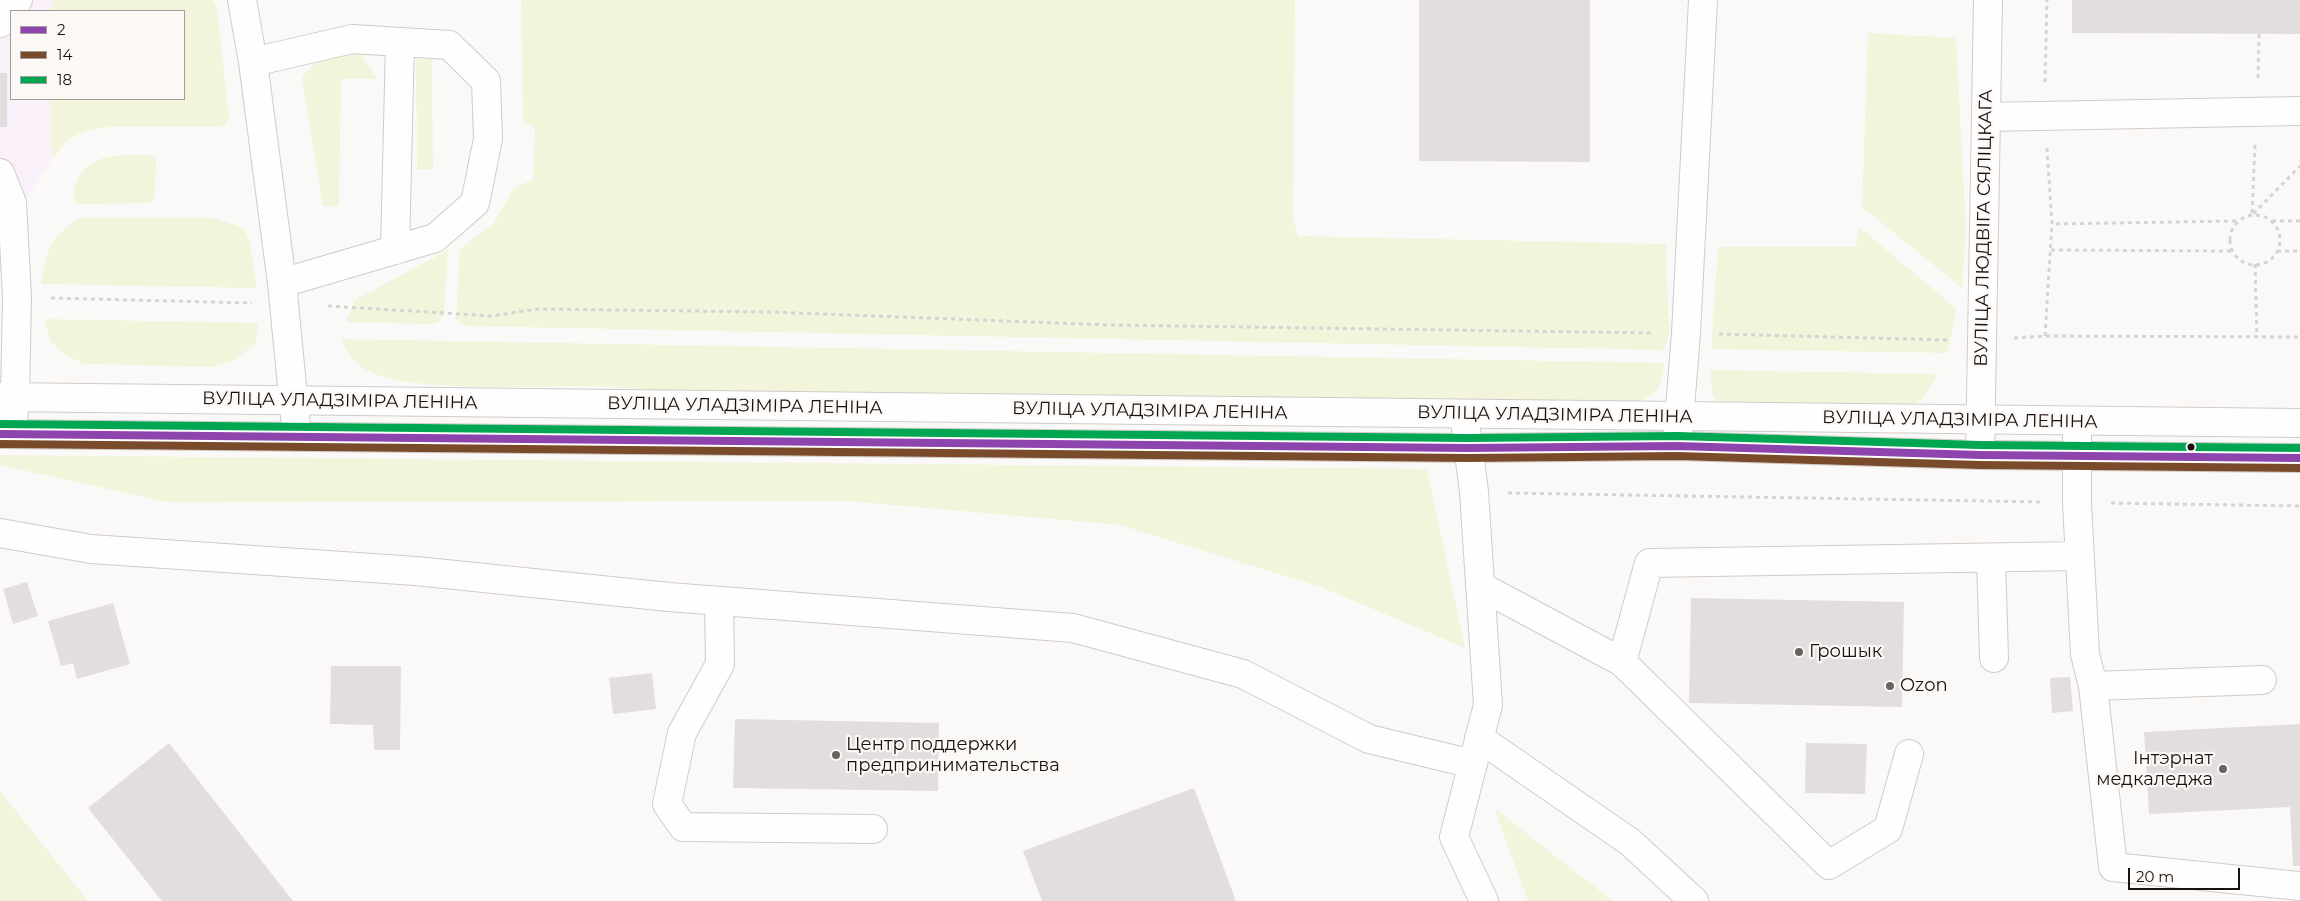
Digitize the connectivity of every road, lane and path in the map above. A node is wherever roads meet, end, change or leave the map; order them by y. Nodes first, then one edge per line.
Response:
1 (18, 0) edge
2 (242, 0) edge
3 (1703, 0) edge
4 (1988, 0) edge
5 (2047, 0) edge
6 (10, 10) edge
7 (10, 10) edge
8 (0, 23) edge
9 (400, 42) junction
10 (253, 62) junction
11 (2300, 111) edge
12 (2044, 116) junction
13 (1986, 117) junction
14 (0, 173) edge
15 (6, 203) edge
16 (2272, 221) junction
17 (2300, 221) edge
18 (2238, 222) junction
19 (2052, 224) junction
20 (395, 250) junction
21 (2051, 250) junction
22 (2233, 251) junction
23 (2277, 251) junction
24 (2300, 251) edge
25 (2255, 264) junction
26 (282, 293) junction
27 (17, 297) junction
28 (1686, 333) junction
29 (2045, 336) junction
30 (2300, 337) edge
31 (2257, 338) junction
32 (1982, 341) junction
33 (8, 397) edge
34 (294, 401) junction
35 (1464, 414) junction
36 (1678, 417) junction
37 (1981, 421) junction
38 (2077, 422) junction
39 (2300, 423) edge
40 (6, 434) edge
41 (297, 437) junction
42 (1676, 446) junction
43 (1468, 448) junction
44 (1980, 455) junction
45 (2078, 455) junction
46 (2300, 458) edge
47 (1474, 492) junction
48 (2078, 502) junction
49 (2300, 506) edge
50 (0, 533) edge
51 (2080, 556) junction
52 (1991, 558) junction
53 (1480, 586) junction
54 (719, 601) junction
55 (1994, 658) dead end
56 (1622, 662) junction
57 (2262, 680) dead end
58 (2093, 686) junction
59 (1476, 751) junction
60 (1909, 754) dead end
61 (874, 829) dead end
62 (2300, 886) edge
63 (1484, 901) edge
64 (1694, 901) edge

1 - 6 main road
2 - 10 main road
3 - 28 main road
4 - 13 main road, ВУЛІЦА ЛЮДВІГА СЯЛІЦКАГА
5 - 12 path
7 - 8 main road
9 - 10 main road
9 - 20 main road
9 - 20 main road
10 - 26 main road
11 - 12 main road
12 - 13 main road
12 - 19 path
13 - 32 main road, ВУЛІЦА ЛЮДВІГА СЯЛІЦКАГА
14 - 15 main road
15 - 27 main road
16 - 17 path
16 - 18 path
16 - 23 path
18 - 19 path
18 - 22 path
19 - 21 path
20 - 26 main road
21 - 22 path
21 - 29 path
22 - 25 path
23 - 24 path
23 - 25 path
25 - 31 path
26 - 27 path
26 - 28 path
26 - 34 main road
27 - 33 main road
28 - 32 path
28 - 36 main road
29 - 31 path
29 - 32 path
30 - 31 path
32 - 37 main road, ВУЛІЦА ЛЮДВІГА СЯЛІЦКАГА
33 - 34 main road, ВУЛІЦА УЛАДЗІМІРА ЛЕНІНА
33 - 40 main road
34 - 35 main road, ВУЛІЦА УЛАДЗІМІРА ЛЕНІНА
34 - 41 main road
35 - 36 main road, ВУЛІЦА УЛАДЗІМІРА ЛЕНІНА
35 - 43 main road
36 - 37 main road, ВУЛІЦА УЛАДЗІМІРА ЛЕНІНА
36 - 42 main road
37 - 38 main road, ВУЛІЦА УЛАДЗІМІРА ЛЕНІНА
37 - 44 main road, ВУЛІЦА ЛЮДВІГА СЯЛІЦКАГА
38 - 39 main road, ВУЛІЦА УЛАДЗІМІРА ЛЕНІНА
38 - 45 main road
40 - 41 main road, ВУЛІЦА УЛАДЗІМІРА ЛЕНІНА
41 - 43 main road, ВУЛІЦА УЛАДЗІМІРА ЛЕНІНА
42 - 43 main road, ВУЛІЦА УЛАДЗІМІРА ЛЕНІНА
42 - 44 main road, ВУЛІЦА УЛАДЗІМІРА ЛЕНІНА
43 - 47 main road
44 - 45 main road, ВУЛІЦА УЛАДЗІМІРА ЛЕНІНА
45 - 46 main road, ВУЛІЦА УЛАДЗІМІРА ЛЕНІНА
45 - 48 main road
47 - 48 path
47 - 53 main road
48 - 49 path
48 - 51 main road
50 - 54 main road
51 - 52 main road
51 - 58 main road
52 - 55 main road
52 - 56 main road
53 - 56 main road
53 - 59 main road
54 - 59 main road
54 - 61 main road
56 - 60 main road
57 - 58 main road
58 - 62 main road
59 - 63 main road
59 - 64 main road

